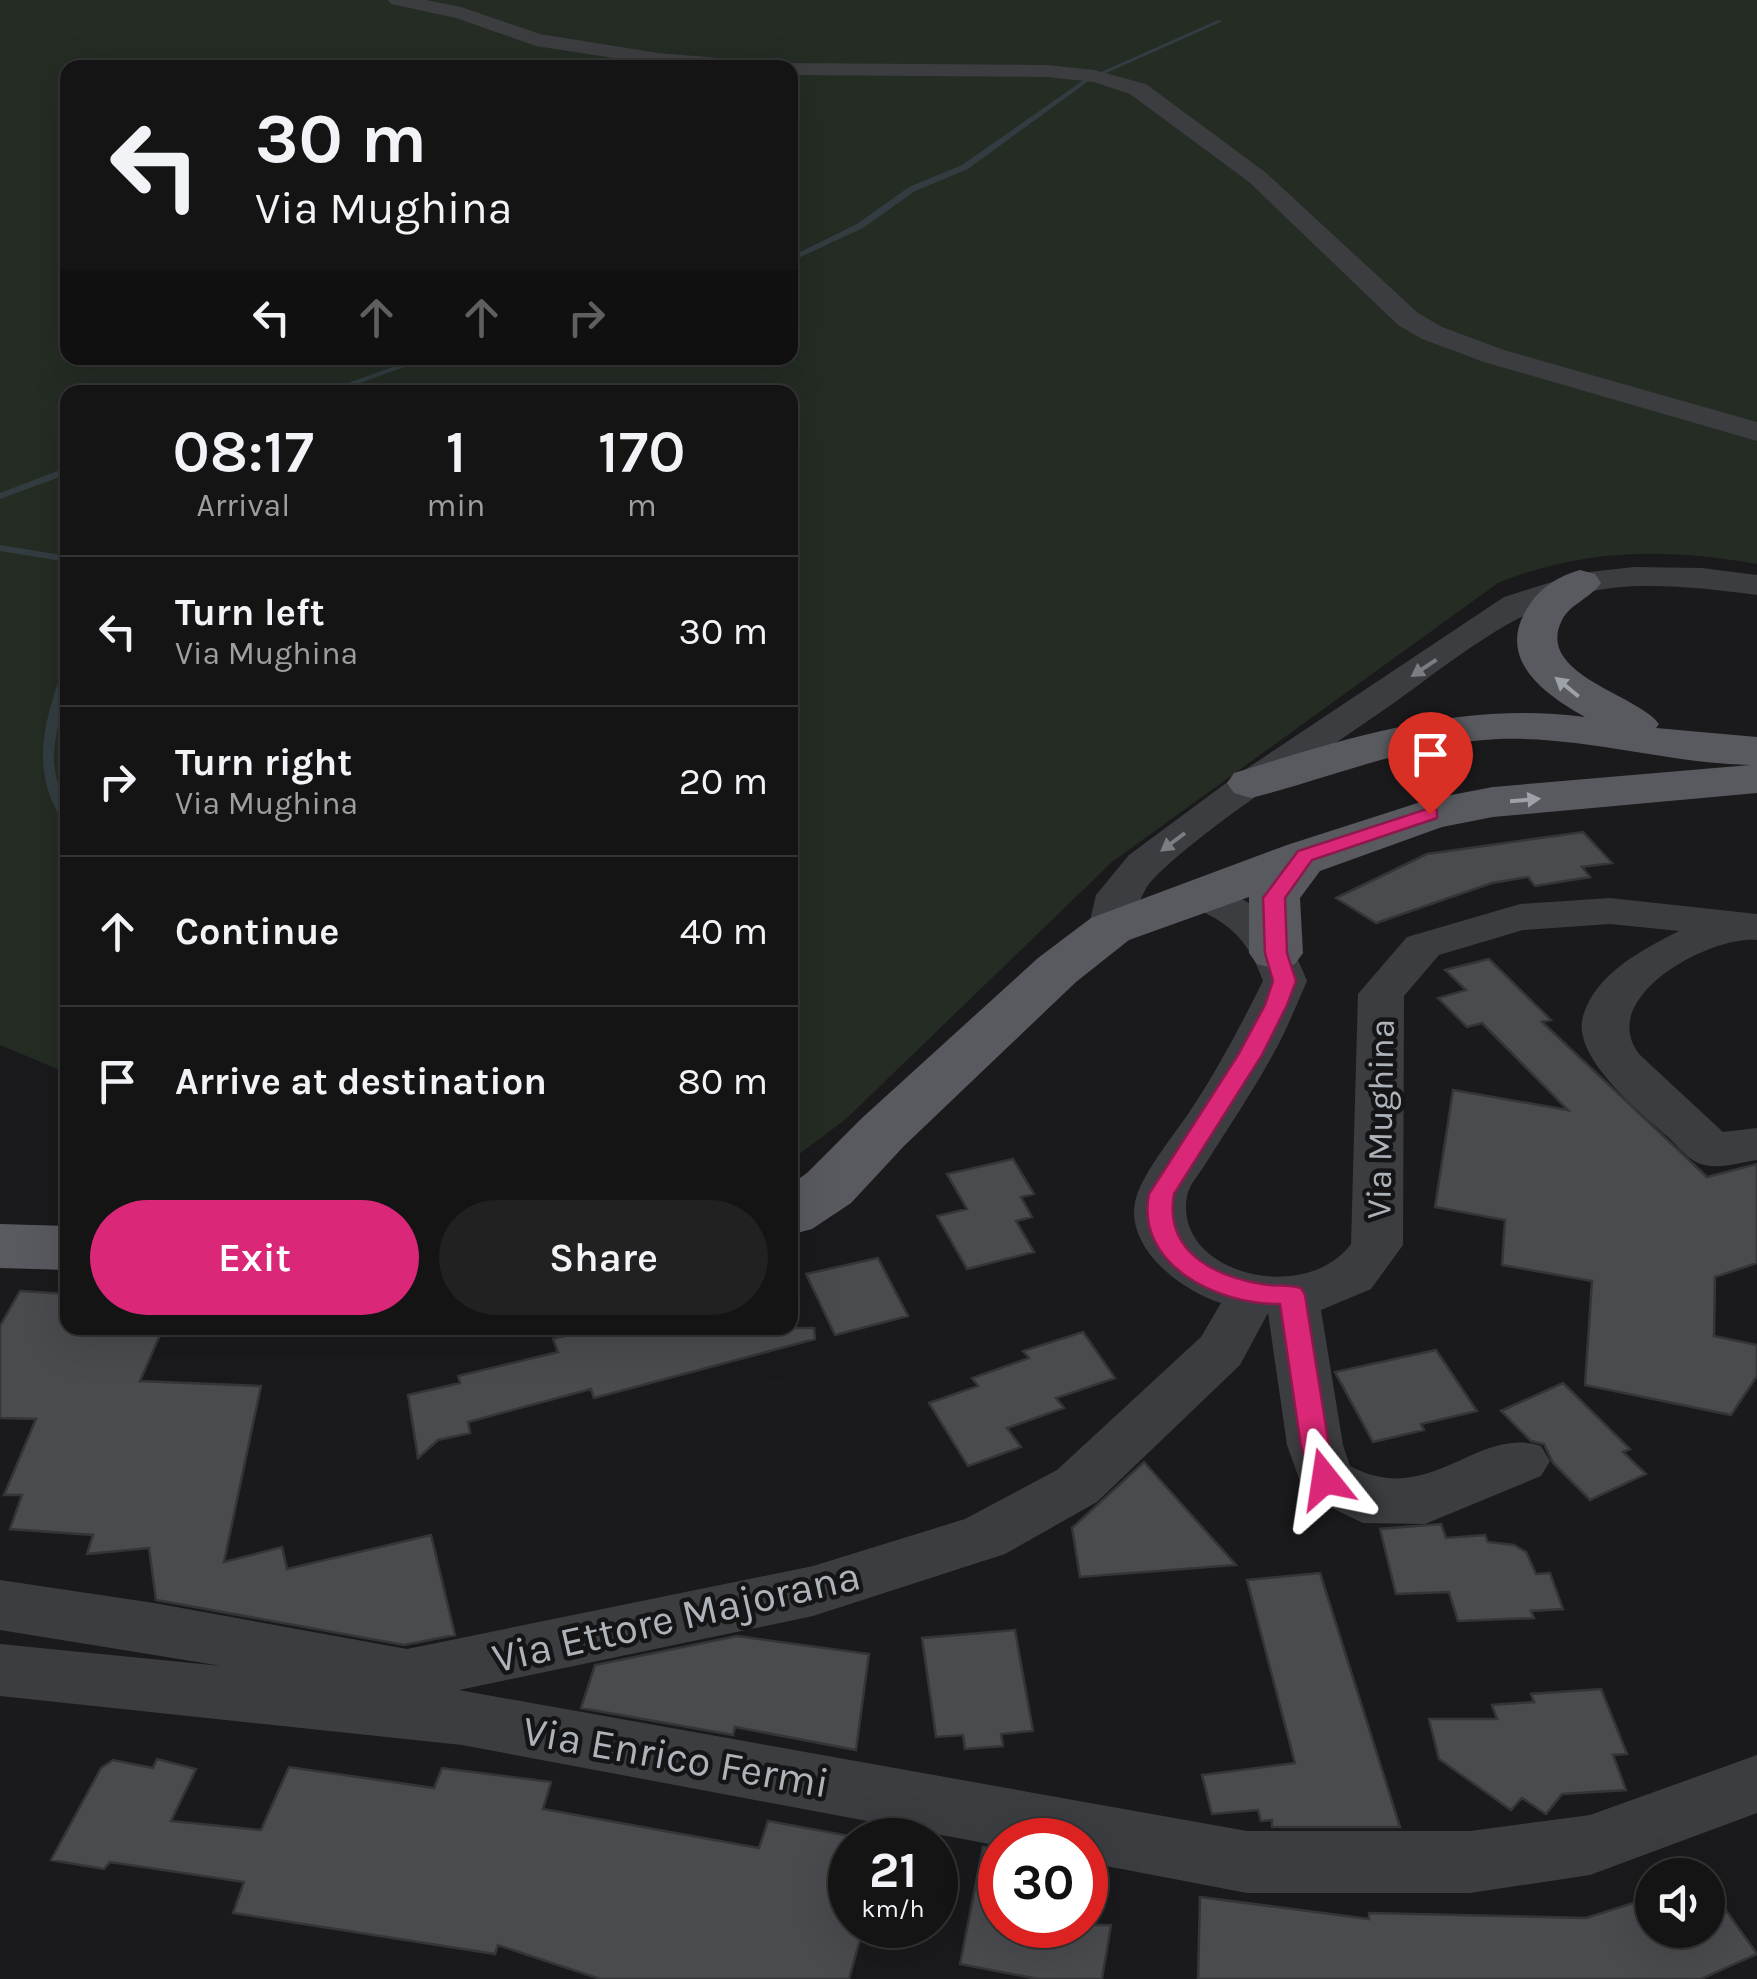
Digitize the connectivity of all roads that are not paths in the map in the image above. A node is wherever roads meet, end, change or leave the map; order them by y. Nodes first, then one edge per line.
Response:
1 (398, 0) edge
2 (658, 60) edge
3 (798, 69) edge
4 (1757, 432) edge
5 (1580, 583) junction
6 (1757, 585) edge
7 (1757, 748) edge
8 (1757, 779) edge
9 (1251, 783) junction
10 (1305, 856) junction
11 (1197, 894) junction
12 (1745, 925) edge
13 (1110, 928) junction
14 (1276, 953) junction
15 (1757, 1144) edge
16 (810, 1201) edge
17 (0, 1246) edge
18 (60, 1248) edge
19 (1272, 1293) junction
20 (1521, 1460) dead end
21 (0, 1605) edge
22 (0, 1670) edge
23 (1757, 1784) edge

1 - 2 street
3 - 4 street
5 - 6 street
7 -> 5 main road
5 -> 9 street
7 - 9 main road
10 -> 8 main road
9 -> 13 street
10 - 11 main road
10 - 14 main road
11 - 13 main road
11 - 14 street
12 - 15 street
12 - 19 street, Via Mughina
13 - 16 main road
14 - 19 street
17 - 18 main road
19 - 20 street
19 - 21 street, Via Ettore Majorana
22 - 23 street, Via Enrico Fermi

